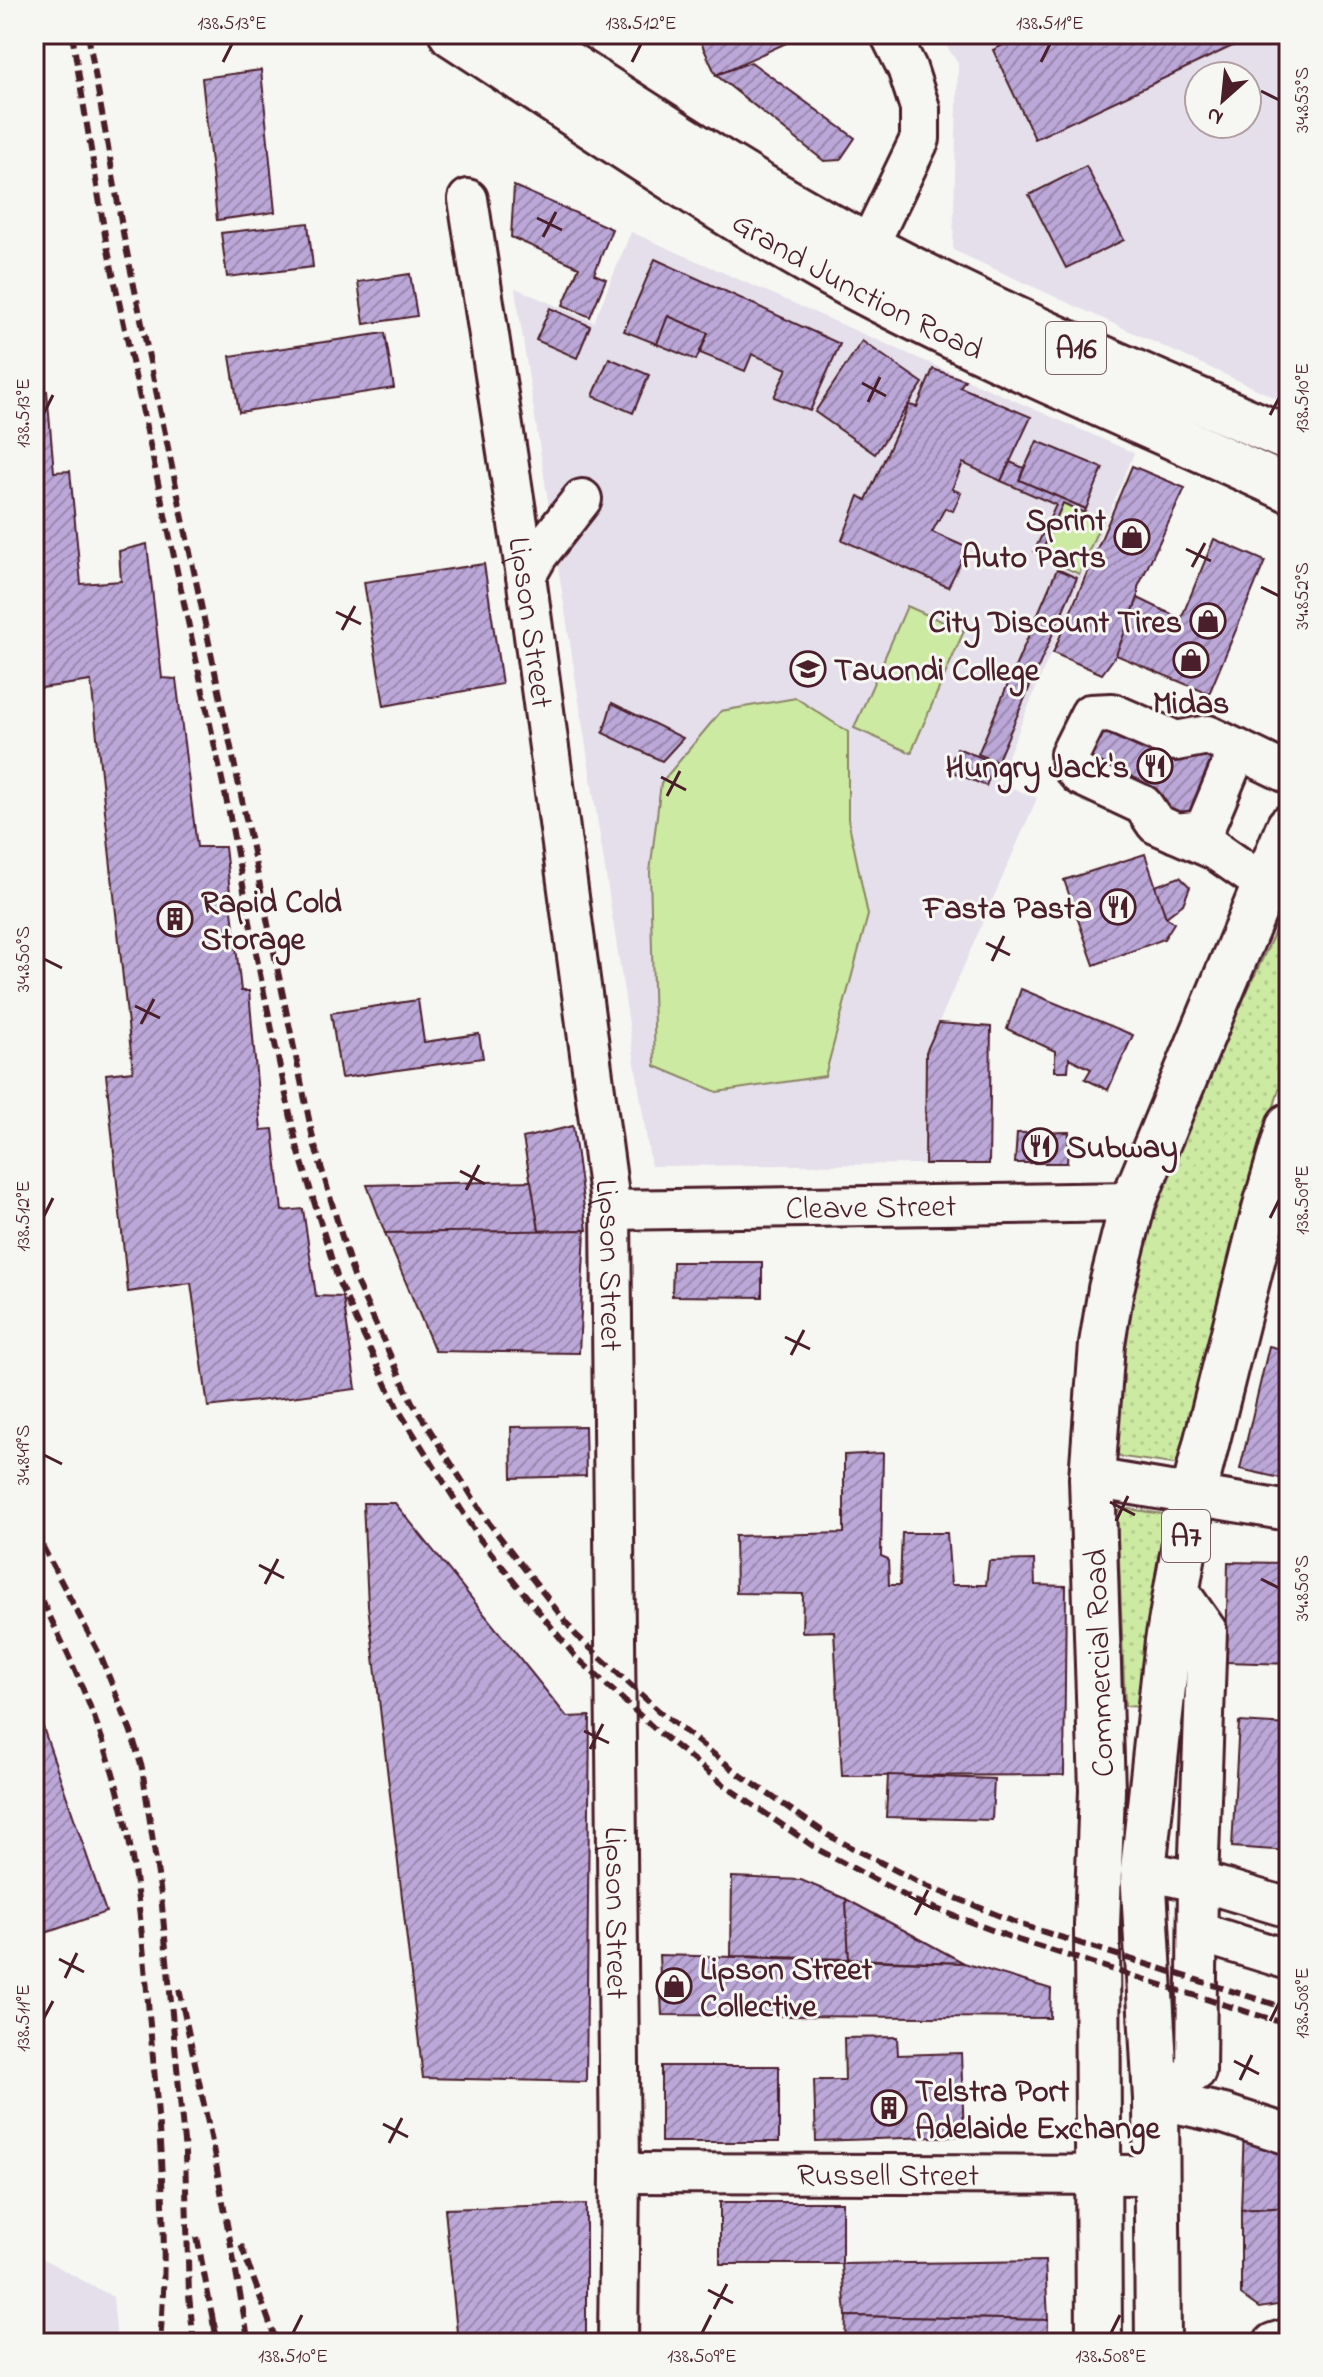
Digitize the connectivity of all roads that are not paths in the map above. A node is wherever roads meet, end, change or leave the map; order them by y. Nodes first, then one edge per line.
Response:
1 (452, 34) edge
2 (521, 34) edge
3 (890, 34) edge
4 (468, 199) dead end
5 (859, 266) junction
6 (1289, 439) edge
7 (1289, 489) edge
8 (582, 499) dead end
9 (526, 576) junction
10 (1223, 742) junction
11 (1289, 774) edge
12 (1289, 827) edge
13 (1198, 838) junction
14 (1277, 890) edge
15 (1289, 1126) edge
16 (1133, 1202) junction
17 (611, 1210) junction
18 (1092, 1478) junction
19 (1193, 1496) junction
20 (1289, 1511) edge
21 (1176, 1587) junction
22 (1102, 1790) junction
23 (1143, 1870) junction
24 (1198, 1883) junction
25 (1289, 1908) edge
26 (1097, 1925) junction
27 (1198, 1932) junction
28 (1289, 1960) edge
29 (1156, 2099) junction
30 (1289, 2135) edge
31 (620, 2173) junction
32 (1098, 2175) junction
33 (1156, 2175) junction
34 (1154, 2336) edge
35 (1289, 2338) edge
36 (618, 2343) edge
37 (1099, 2343) edge
38 (1273, 2343) edge

1 - 5 main road, Grand Junction Road / A16
2 - 5 main road, Grand Junction Road / A16
3 - 5 street
4 - 9 street, Lipson Street
5 - 6 main road, Grand Junction Road / A16
5 - 7 main road, Grand Junction Road / A16
8 - 9 street
9 - 17 street, Lipson Street
10 - 11 street
10 - 13 street
10 - 13 street
12 - 14 main road, Commercial Road
13 - 14 street
14 - 16 main road, Commercial Road
15 - 19 main road, Commercial Road / A7
16 - 17 street, Cleave Street
16 - 18 main road, Commercial Road
17 - 31 street, Lipson Street
18 - 19 street
18 - 22 main road, Commercial Road
19 - 20 street
19 - 21 main road, Commercial Road / A7
21 - 23 main road, Commercial Road / A7
21 - 24 street
22 - 23 main road
22 - 26 main road, Commercial Road
23 - 24 street
23 - 26 main road
23 - 29 main road, Commercial Road / A7
24 - 25 street
24 - 27 street
26 - 32 main road, Commercial Road
27 - 28 street
27 - 29 street
29 - 30 street
29 - 33 main road, Commercial Road / A7
31 - 32 street, Russell Street
31 - 36 street, Lipson Street
32 - 33 street, Russell Street
32 - 37 main road, Commercial Road
33 - 34 main road, Commercial Road / A7
35 - 38 street

